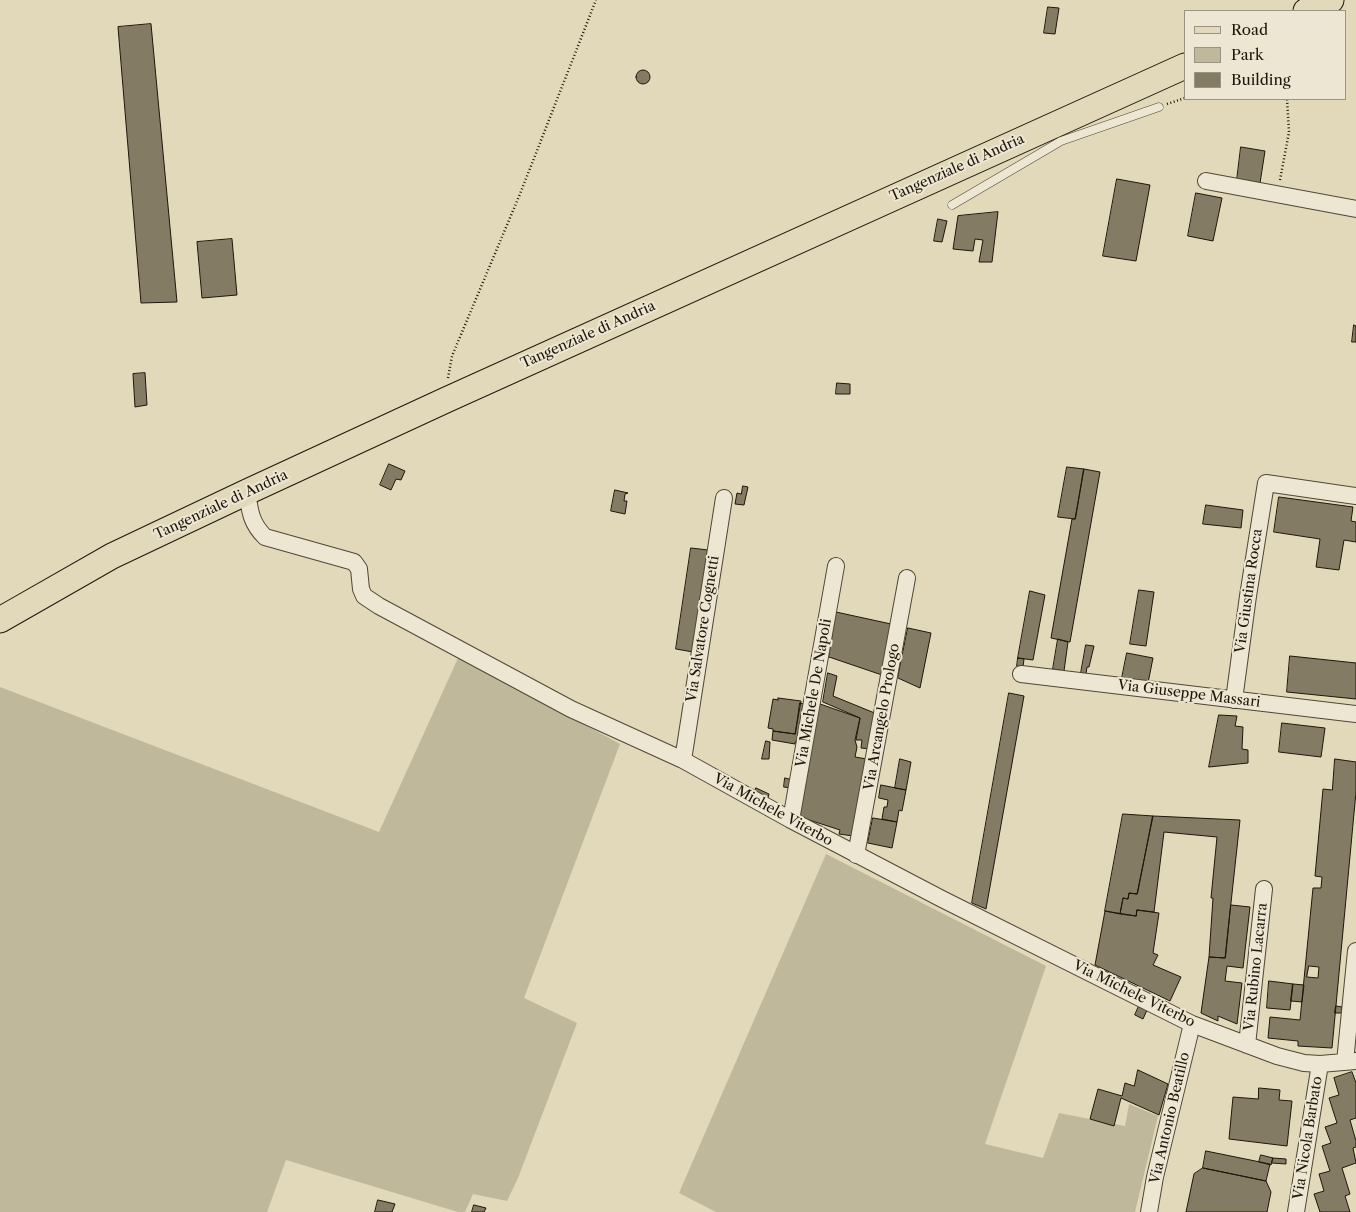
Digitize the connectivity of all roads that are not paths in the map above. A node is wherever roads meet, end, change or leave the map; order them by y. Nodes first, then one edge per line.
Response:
1 (1331, 0) edge
2 (1308, 10) edge
3 (1184, 67) edge
4 (1160, 107) road end
5 (1053, 135) junction
6 (1206, 181) dead end
7 (952, 204) dead end
8 (1356, 209) edge
9 (247, 492) junction
10 (1356, 496) edge
11 (724, 498) dead end
12 (836, 566) dead end
13 (907, 578) dead end
14 (0, 620) edge
15 (1021, 674) dead end
16 (1234, 700) junction
17 (1356, 714) edge
18 (683, 760) junction
19 (791, 820) junction
20 (856, 855) junction
21 (1264, 889) dead end
22 (1356, 951) edge
23 (1192, 1024) junction
24 (1248, 1045) junction
25 (1350, 1062) edge
26 (1320, 1064) junction
27 (1148, 1212) edge
28 (1296, 1212) edge

1 - 2 main road
3 - 5 main road, Tangenziale di Andria
4 - 5 lane
5 - 7 lane
5 - 9 main road, Tangenziale di Andria
6 - 8 street
9 - 14 main road, Tangenziale di Andria
9 - 18 street, Via Michele Viterbo
10 - 16 street, Via Giustina Rocca
11 - 18 street, Via Salvatore Cognetti
12 - 19 street, Via Michele De Napoli
13 - 20 street, Via Arcangelo Prologo
15 - 16 street, Via Giuseppe Massari
16 - 17 street, Via Giuseppe Massari
18 - 19 street, Via Michele Viterbo
19 - 20 street, Via Michele Viterbo
20 - 23 street, Via Michele Viterbo
21 - 24 street, Via Rubino Lacarra
22 - 25 street
23 - 24 street, Via Michele Viterbo
23 - 27 street, Via Antonio Beatillo
24 - 26 street, Via Michele Viterbo
25 - 26 street, Via Michele Viterbo
26 - 28 street, Via Nicola Barbato

